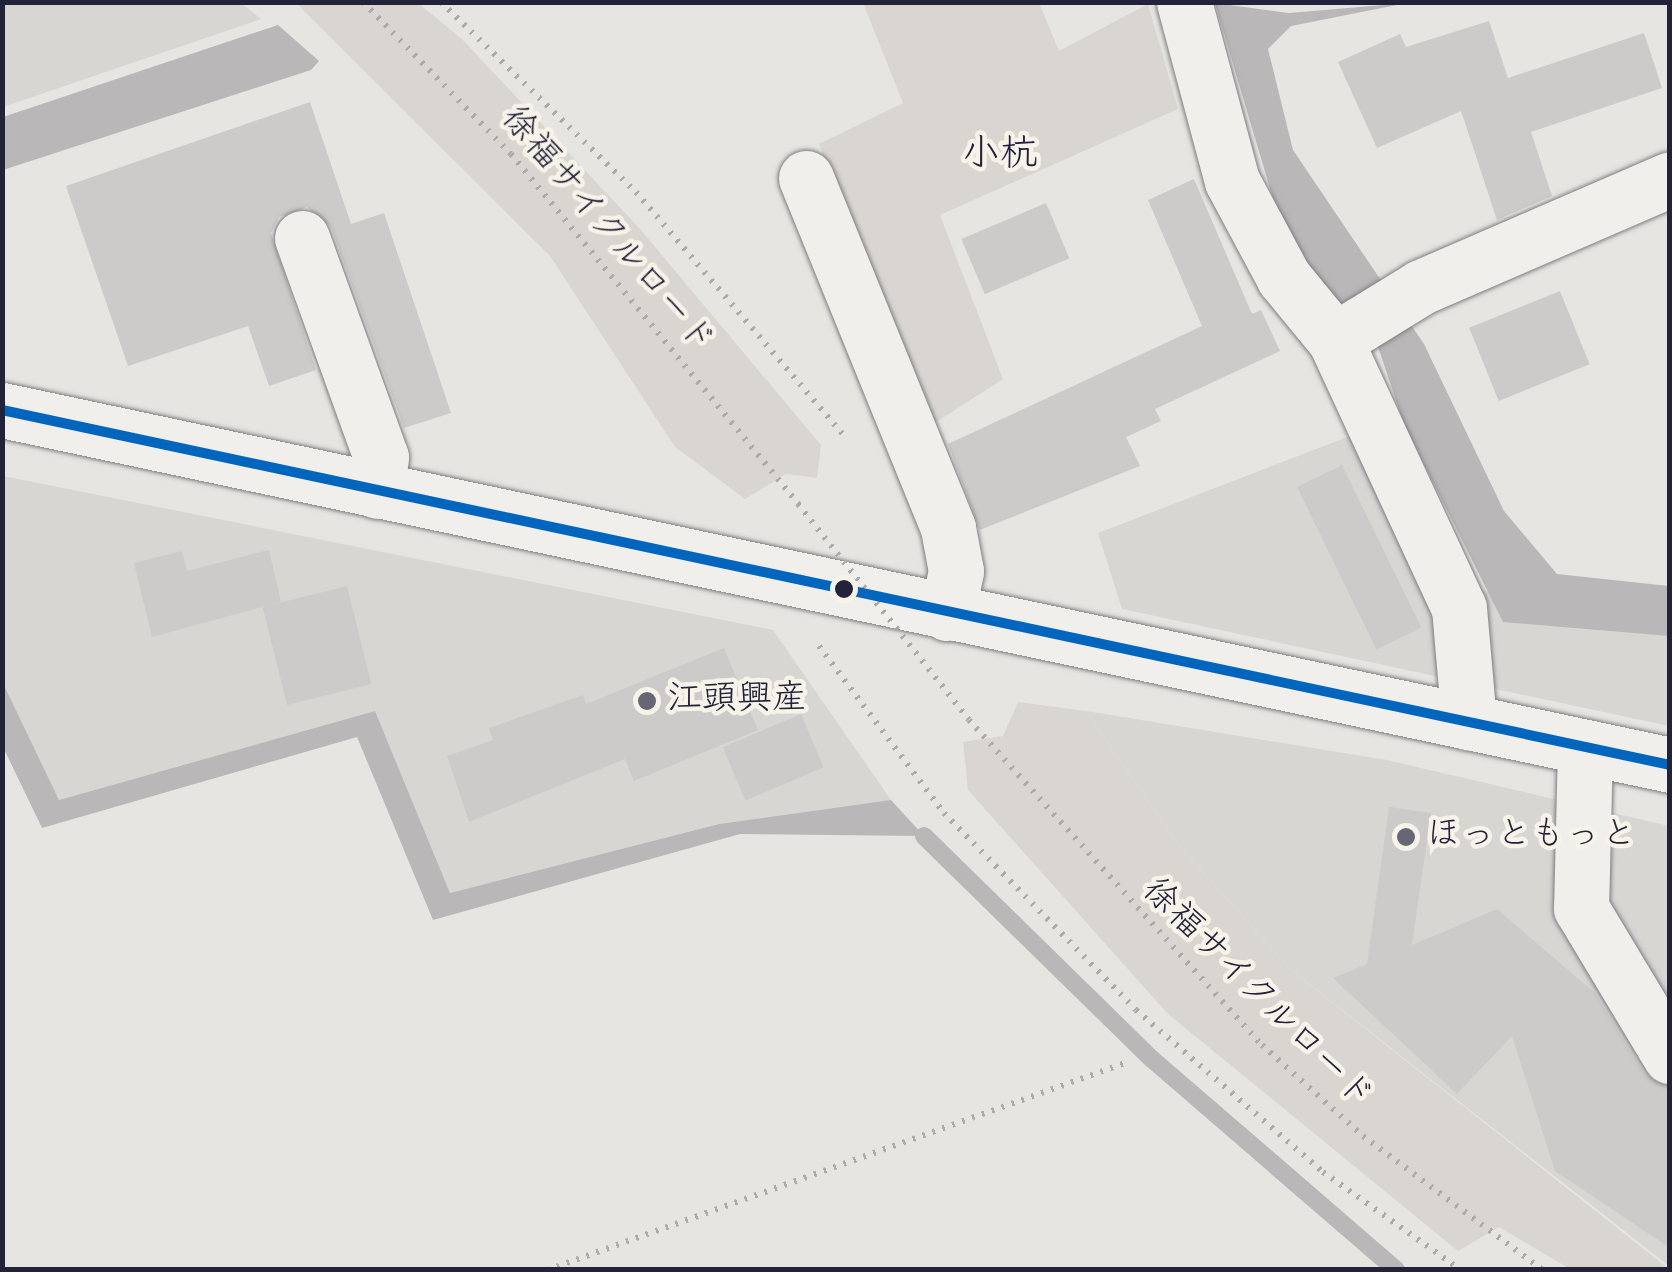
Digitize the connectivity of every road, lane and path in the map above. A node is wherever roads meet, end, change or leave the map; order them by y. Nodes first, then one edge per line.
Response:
1 (363, 2) edge
2 (441, 2) edge
3 (1184, 2) edge
4 (806, 178) dead end
5 (1670, 179) edge
6 (302, 238) dead end
7 (1335, 340) junction
8 (2, 410) edge
9 (862, 456) dead end
10 (376, 491) junction
11 (947, 613) junction
12 (819, 646) dead end
13 (1468, 722) junction
14 (1585, 748) junction
15 (1670, 765) edge
16 (1670, 1056) edge
17 (1124, 1063) dead end
18 (548, 1270) edge
19 (1462, 1270) edge
20 (1543, 1270) edge

1 - 20 path, 徐福サイクルロード, bridge
2 - 9 path
3 - 7 main road
4 - 11 main road
5 - 7 main road
6 - 10 main road
7 - 13 main road
8 - 10 main road
10 - 11 main road
11 - 13 main road
12 - 19 path
13 - 14 main road
14 - 15 main road
14 - 16 main road
17 - 18 path

